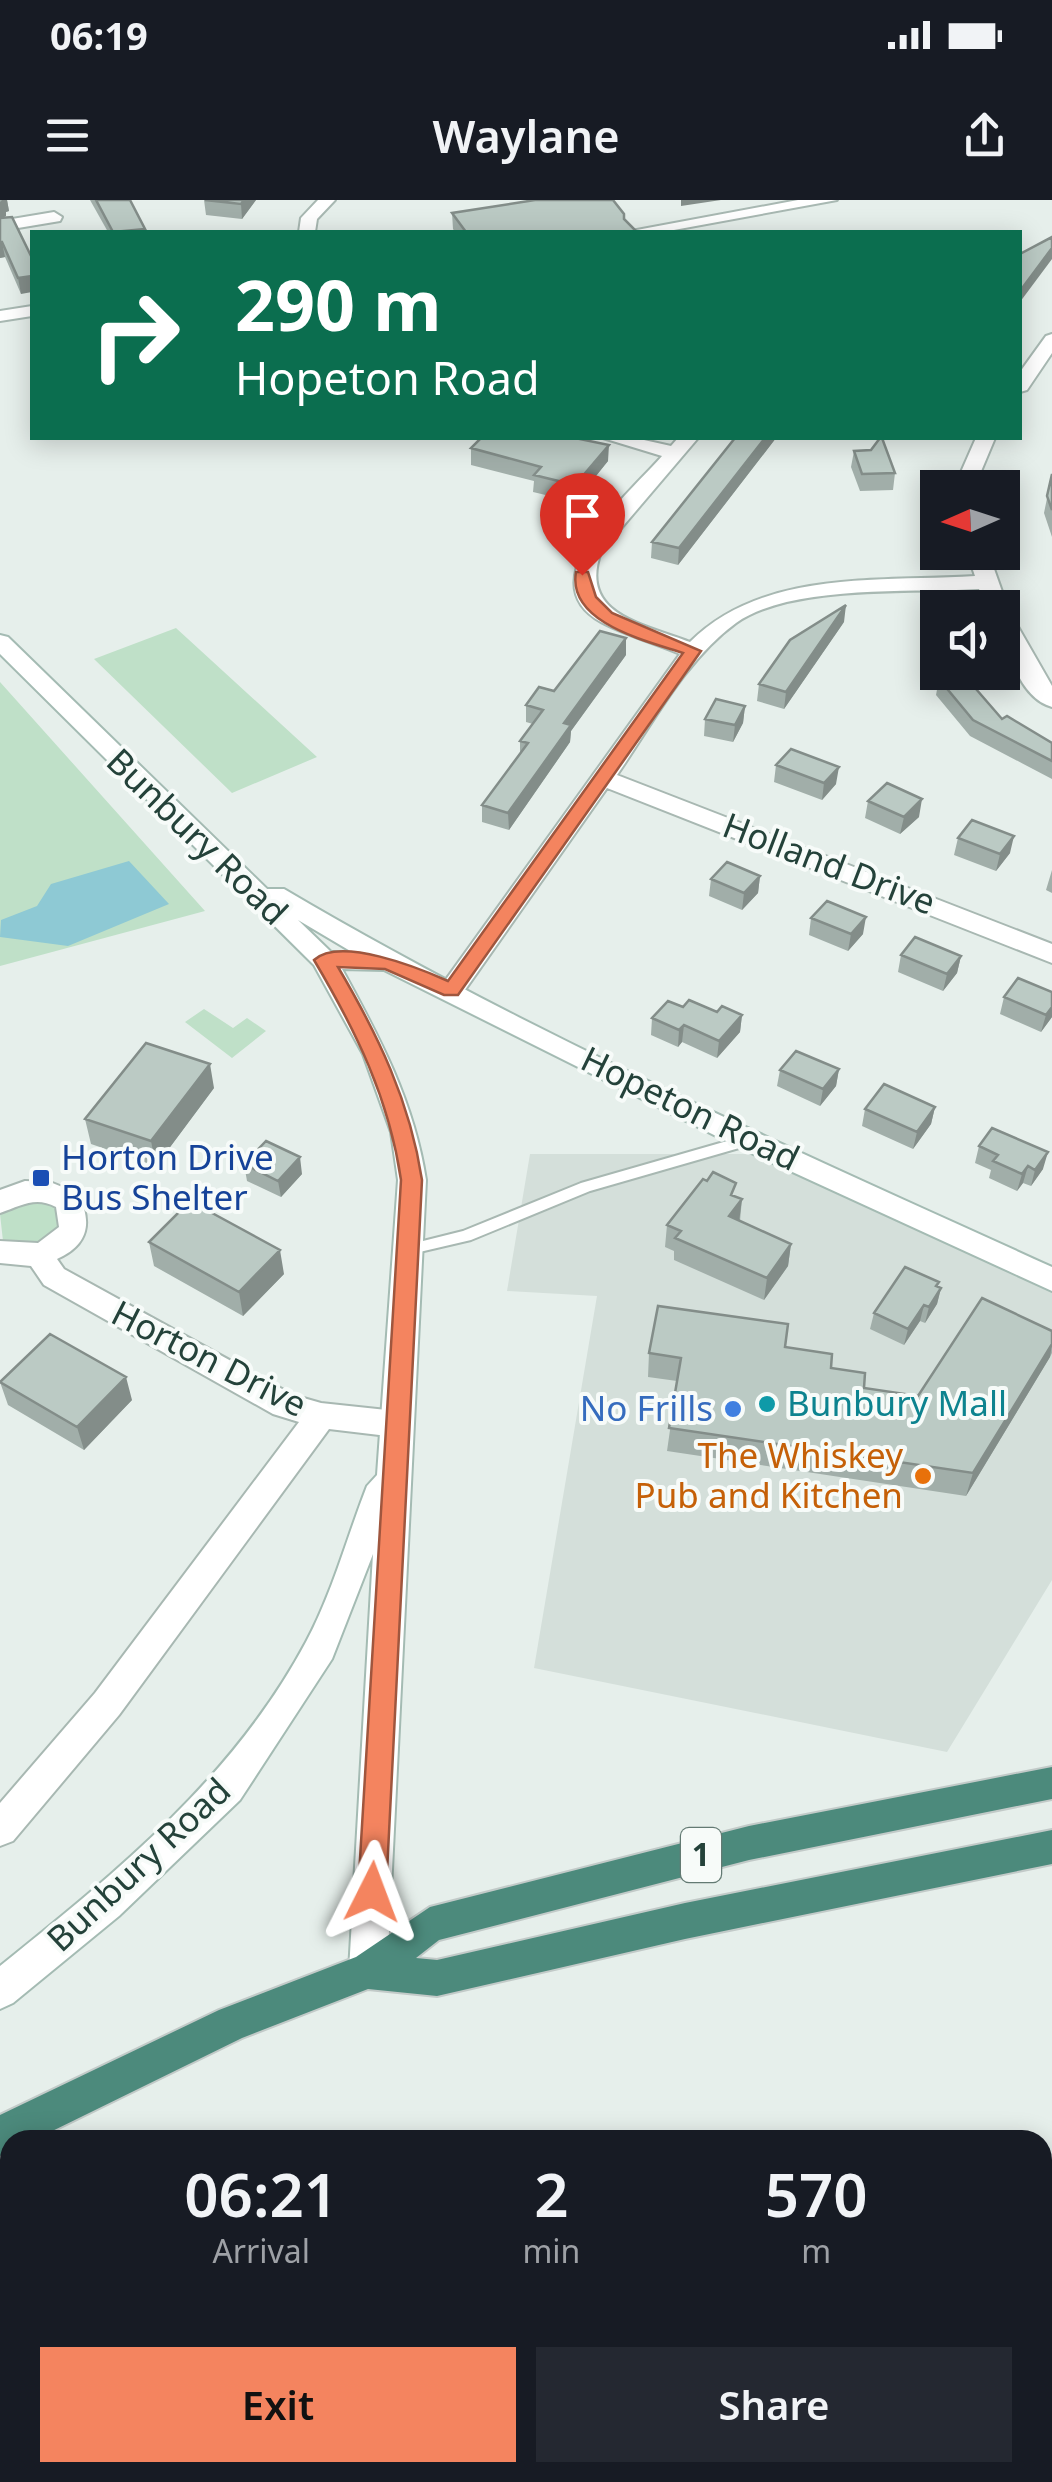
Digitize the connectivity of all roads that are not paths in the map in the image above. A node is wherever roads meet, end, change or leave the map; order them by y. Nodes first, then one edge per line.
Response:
1 (45, 200) edge
2 (327, 200) edge
3 (829, 200) edge
4 (59, 225) edge
5 (0, 226) edge
6 (307, 230) edge
7 (647, 230) edge
8 (30, 311) edge
9 (0, 316) edge
10 (1052, 340) edge
11 (1022, 383) edge
12 (632, 440) edge
13 (984, 440) edge
14 (681, 445) edge
15 (972, 470) edge
16 (982, 570) edge
17 (986, 582) junction
18 (989, 590) edge
19 (0, 642) edge
20 (693, 651) junction
21 (1020, 653) edge
22 (1052, 700) edge
23 (604, 778) junction
24 (220, 861) junction
25 (1052, 954) edge
26 (324, 960) junction
27 (388, 962) junction
28 (451, 990) junction
29 (748, 1140) junction
30 (0, 1202) edge
31 (411, 1249) junction
32 (0, 1252) edge
33 (40, 1256) junction
34 (1052, 1280) edge
35 (321, 1416) junction
36 (396, 1424) junction
37 (394, 1460) junction
38 (1052, 1783) edge
39 (0, 1830) edge
40 (1052, 1847) edge
41 (368, 1971) junction
42 (0, 1990) edge
43 (12, 2130) edge

1 - 4 street
2 - 6 street
3 - 7 street
4 - 5 street
8 - 9 street
10 - 11 street
12 - 14 street
13 - 15 street
14 - 20 street
16 - 17 street
17 - 18 street
17 - 20 street
19 - 24 street, Bunbury Road
20 - 23 street
21 - 22 street
23 - 25 street, Holland Drive
23 - 28 street
24 - 26 street, Bunbury Road
24 - 27 street
26 - 27 street, Hopeton Road
26 - 31 street, Bunbury Road
27 - 28 street, Hopeton Road
28 - 29 street, Hopeton Road
29 - 31 lane
29 - 34 street, Hopeton Road
30 - 33 street
31 - 36 street, Bunbury Road
32 - 33 street
33 - 35 street, Horton Drive
35 - 36 street, Horton Drive
35 - 39 street
36 - 37 street, Bunbury Road
37 - 41 street, Bunbury Road
37 - 42 street, Bunbury Road
38 - 41 highway, 1
40 - 41 highway, 1
41 - 43 highway, 1

